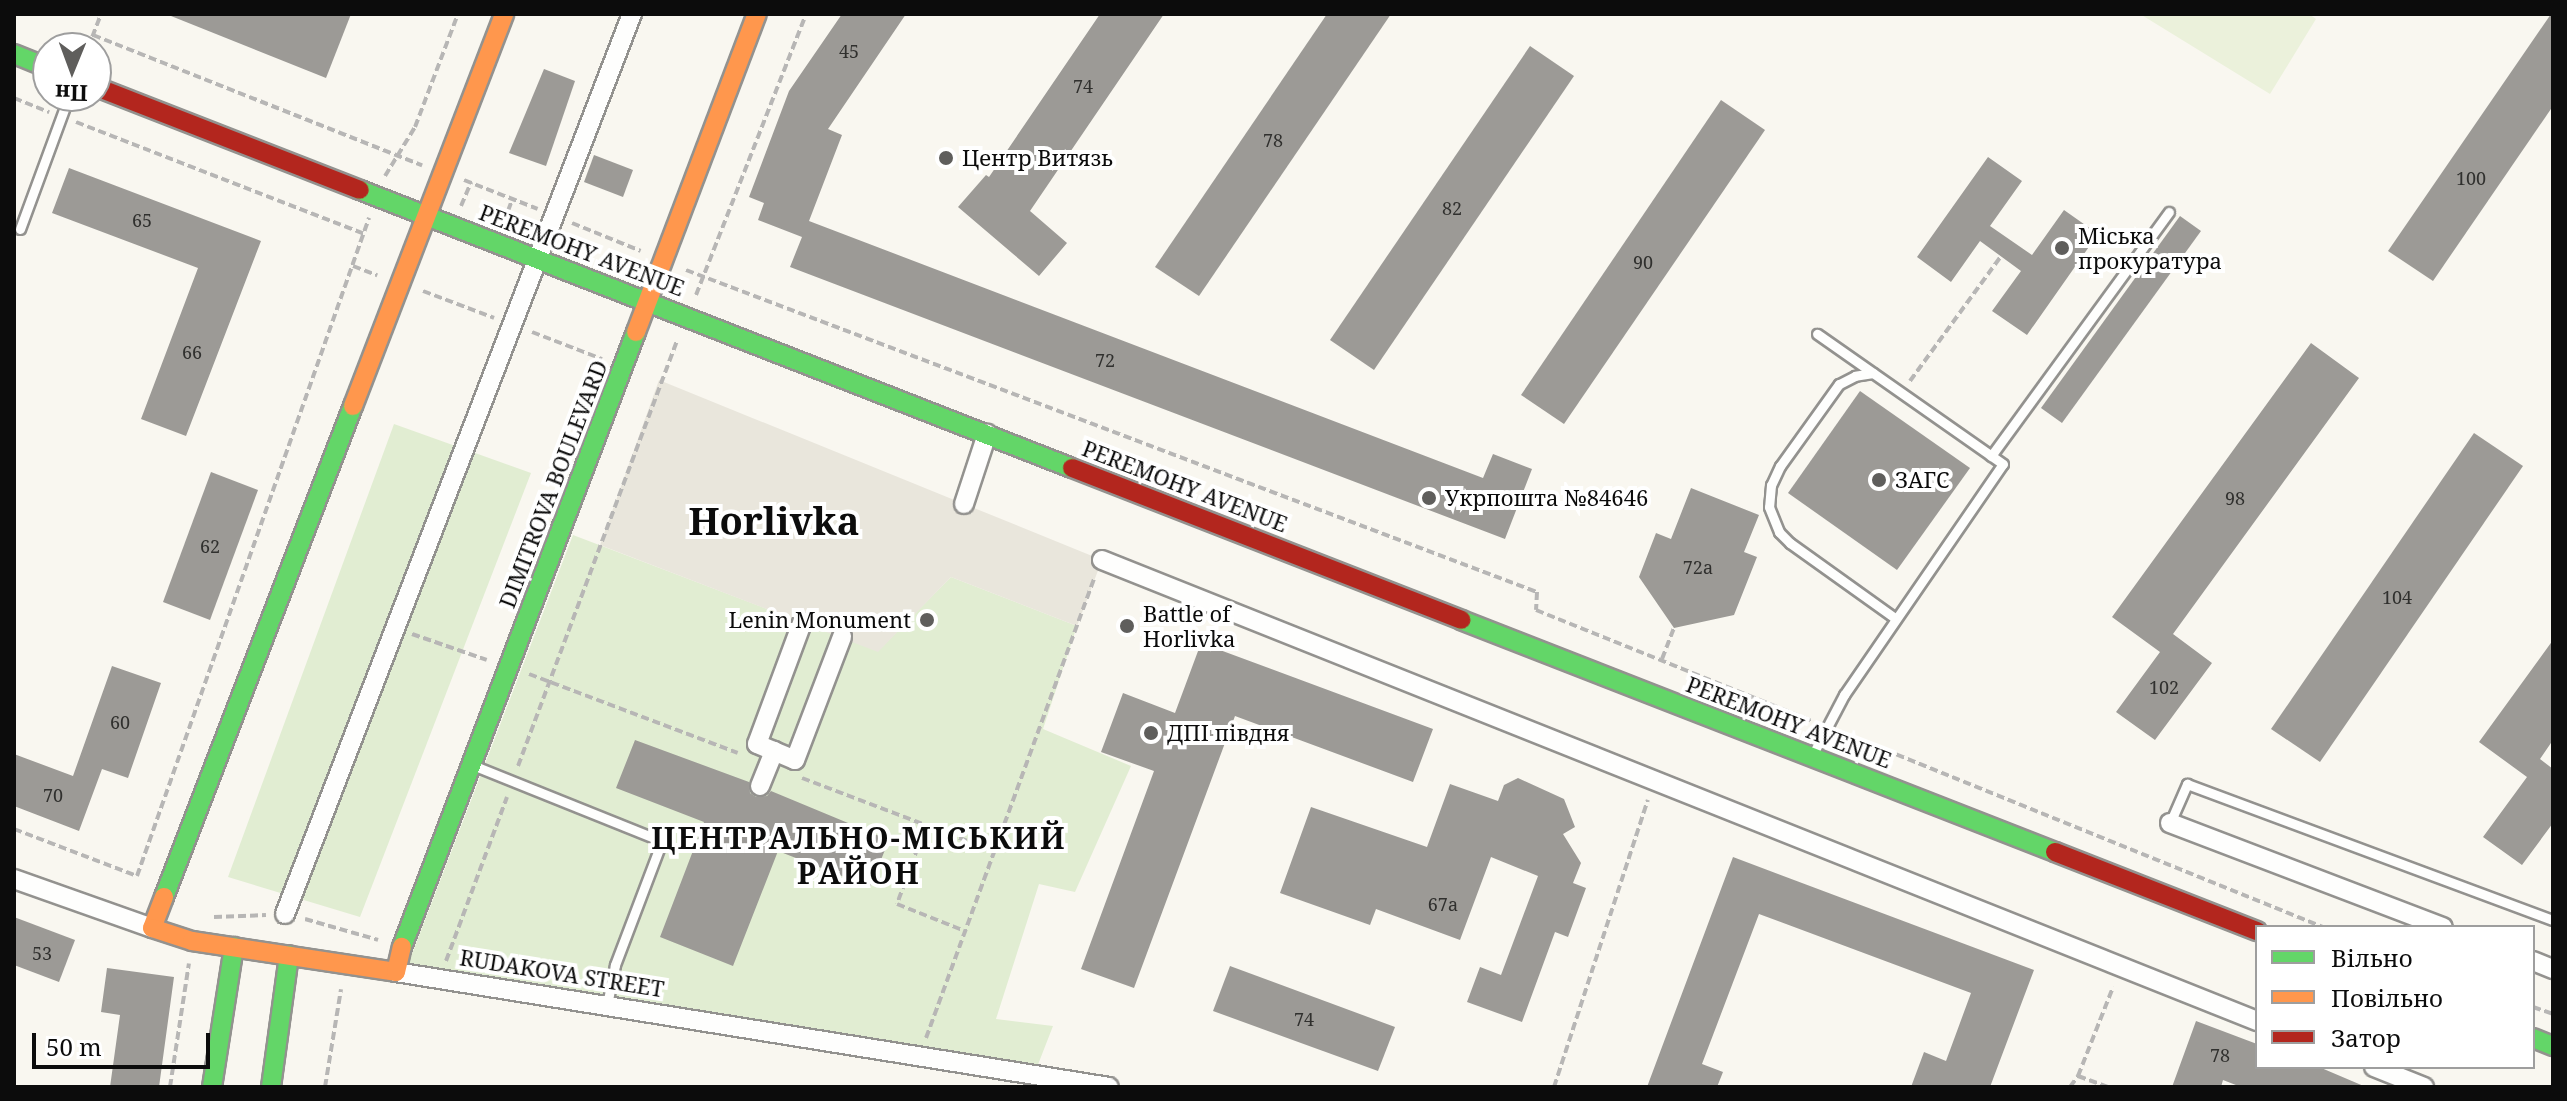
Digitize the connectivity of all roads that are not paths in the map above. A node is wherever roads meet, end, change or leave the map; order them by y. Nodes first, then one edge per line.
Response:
1 (504, 14) edge
2 (632, 14) edge
3 (757, 14) edge
4 (112, 93) edge
5 (64, 112) edge
6 (2169, 212) dead end
7 (425, 215) junction
8 (20, 229) dead end
9 (539, 259) junction
10 (648, 302) junction
11 (1817, 334) dead end
12 (1873, 373) junction
13 (987, 434) junction
14 (1991, 456) junction
15 (964, 504) dead end
16 (1102, 560) road end
17 (1896, 619) junction
18 (802, 623) dead end
19 (842, 637) dead end
20 (1812, 757) junction
21 (771, 758) junction
22 (471, 765) junction
23 (760, 786) dead end
24 (2170, 823) joint
25 (14, 879) edge
26 (285, 914) road end
27 (2553, 920) edge
28 (2438, 925) edge
29 (152, 928) junction
30 (2255, 930) edge
31 (234, 947) junction
32 (289, 955) junction
33 (396, 972) junction
34 (607, 1005) junction
35 (2255, 1020) edge
36 (2379, 1069) edge
37 (1020, 1080) edge
38 (212, 1087) edge
39 (271, 1087) edge
40 (1109, 1087) edge
41 (2424, 1087) edge

1 - 7 street
2 - 9 street
3 - 10 street, DIMITROVA BOULEVARD
4 - 7 street, PEREMOHY AVENUE
5 - 8 lane
6 - 14 lane
7 - 9 street, PEREMOHY AVENUE
7 - 29 street
9 - 10 street, PEREMOHY AVENUE
9 - 26 street
10 - 13 street, PEREMOHY AVENUE
10 - 22 street, DIMITROVA BOULEVARD
11 - 12 lane
12 - 14 lane
12 - 17 lane
13 - 15 street
13 - 20 street, PEREMOHY AVENUE
14 - 17 lane
16 - 35 street
17 - 20 lane
18 - 21 street
19 - 21 street
20 - 30 street, PEREMOHY AVENUE
21 - 23 street
22 - 33 street, DIMITROVA BOULEVARD
22 - 34 lane
24 - 27 lane
24 - 28 street
25 - 29 street, RUDAKOVA STREET
29 - 31 street, RUDAKOVA STREET
31 - 32 street, RUDAKOVA STREET
31 - 38 street
32 - 33 street, RUDAKOVA STREET
32 - 39 street
33 - 34 street, RUDAKOVA STREET
34 - 37 street, RUDAKOVA STREET
36 - 41 street
37 - 40 street, RUDAKOVA STREET

